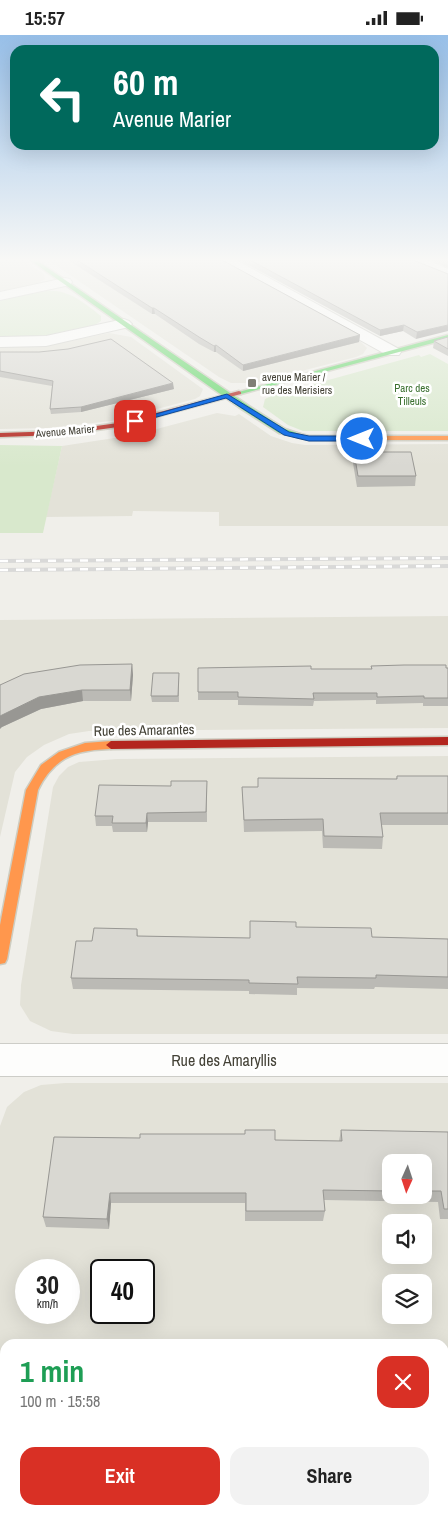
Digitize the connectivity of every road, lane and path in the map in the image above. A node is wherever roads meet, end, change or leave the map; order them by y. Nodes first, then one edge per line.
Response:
1 (101, 329) edge
2 (131, 329) edge
3 (351, 329) edge
4 (448, 337) edge
5 (0, 342) edge
6 (393, 352) junction
7 (227, 396) junction
8 (0, 435) edge
9 (448, 438) edge
10 (448, 741) edge
11 (0, 959) edge
12 (0, 1060) edge
13 (448, 1060) edge

1 - 5 street
2 - 7 street
3 - 6 street
4 - 6 street, Avenue Marier
6 - 7 street, Avenue Marier
7 - 8 street, Avenue Marier
7 - 9 street
10 - 11 street, Rue des Amarantes
12 - 13 street, Rue des Amaryllis

